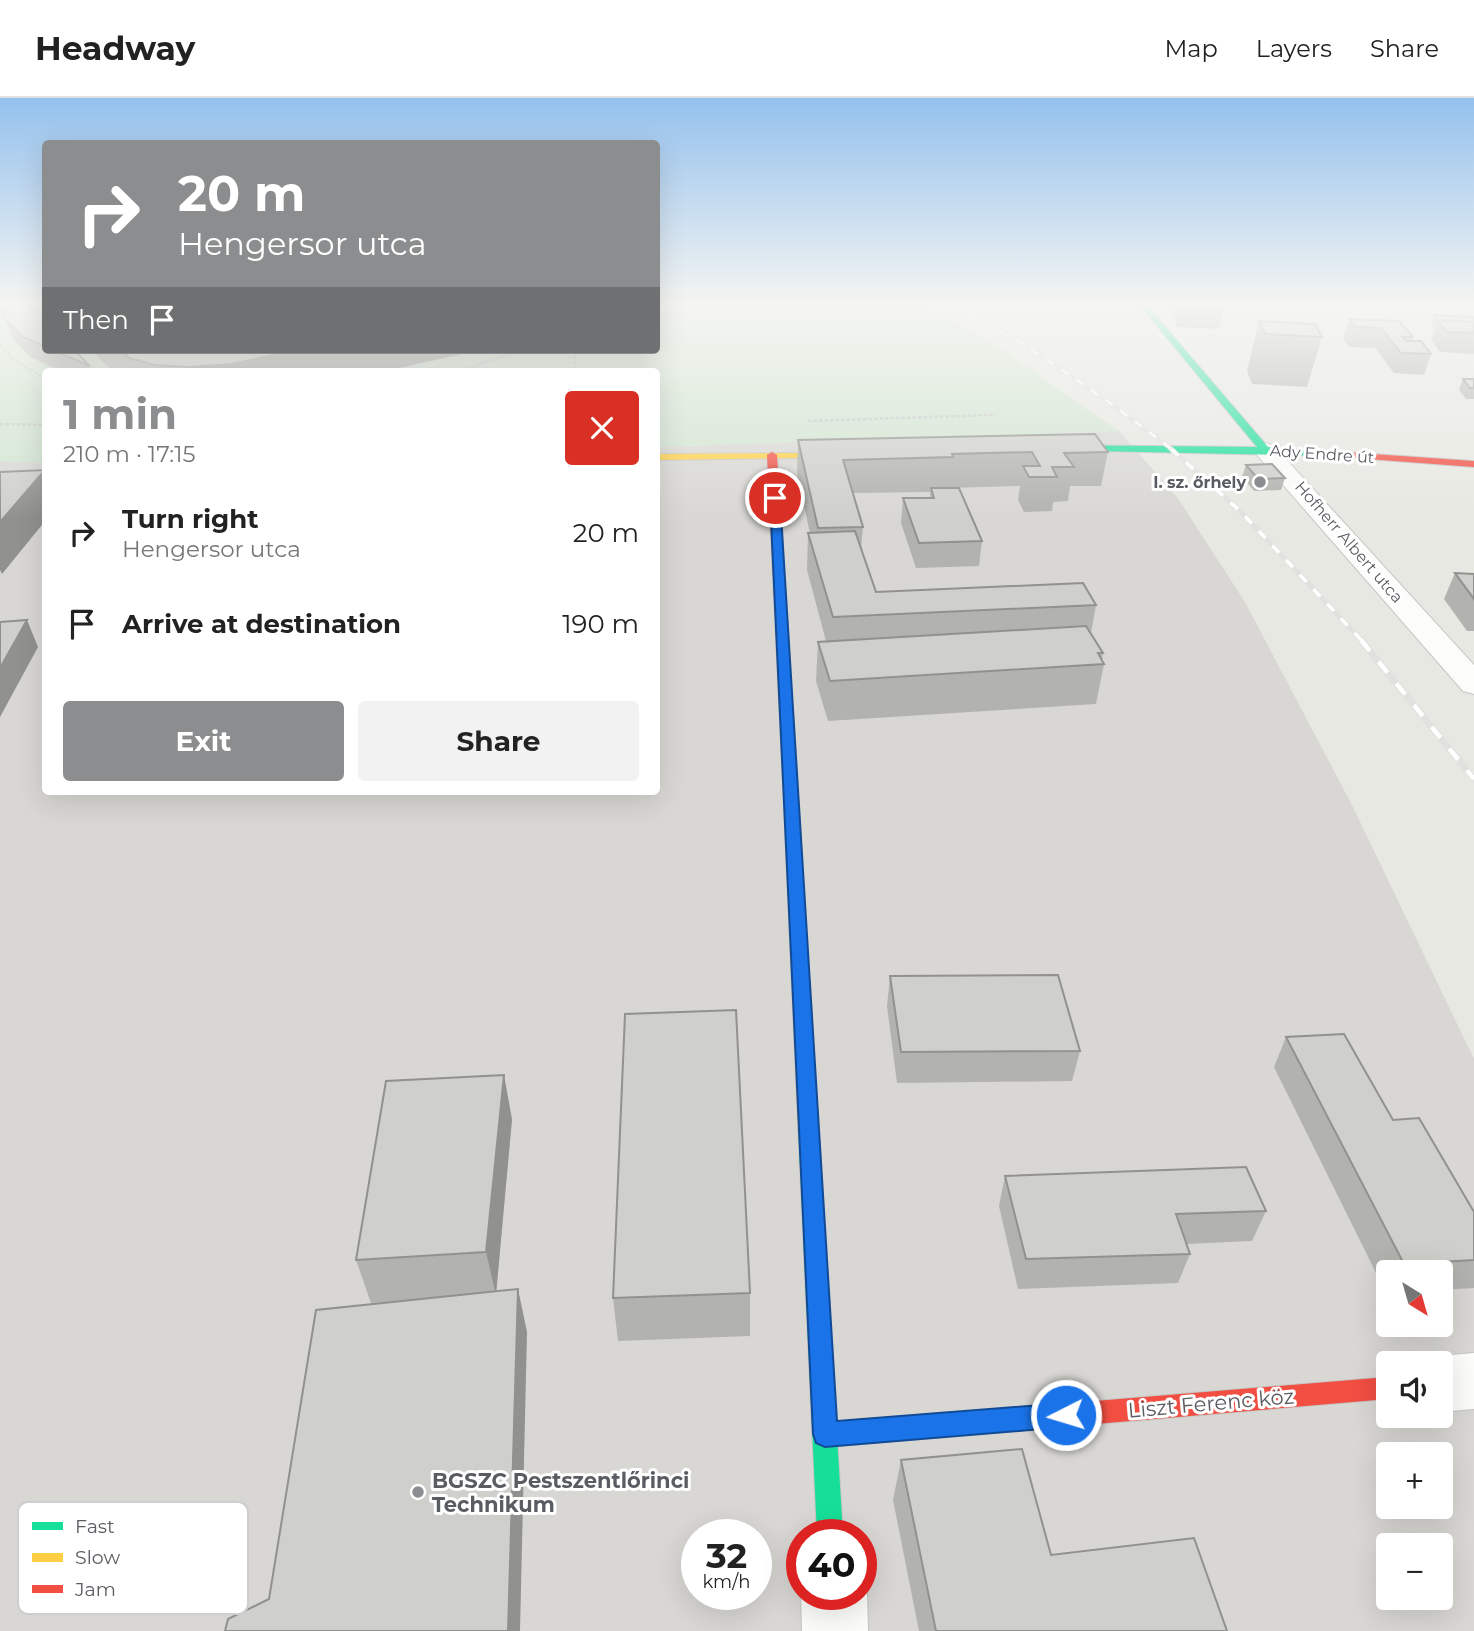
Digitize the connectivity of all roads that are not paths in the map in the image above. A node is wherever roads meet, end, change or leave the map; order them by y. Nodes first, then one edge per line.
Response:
1 (1201, 375) edge
2 (1042, 448) edge
3 (1265, 450) junction
4 (772, 455) junction
5 (813, 455) edge
6 (660, 457) edge
7 (1474, 464) edge
8 (1474, 684) edge
9 (1474, 1381) edge
10 (1453, 1383) edge
11 (1376, 1389) edge
12 (825, 1434) junction
13 (829, 1519) edge
14 (834, 1610) edge
15 (835, 1631) edge

1 - 3 street, Hofherr Albert utca
2 - 3 street, Ady Endre út
3 - 7 street, Ady Endre út
3 - 8 street, Hofherr Albert utca
4 - 5 street
4 - 6 street
4 - 12 street
9 - 10 street
11 - 12 street, Liszt Ferenc köz
12 - 13 street
14 - 15 street

